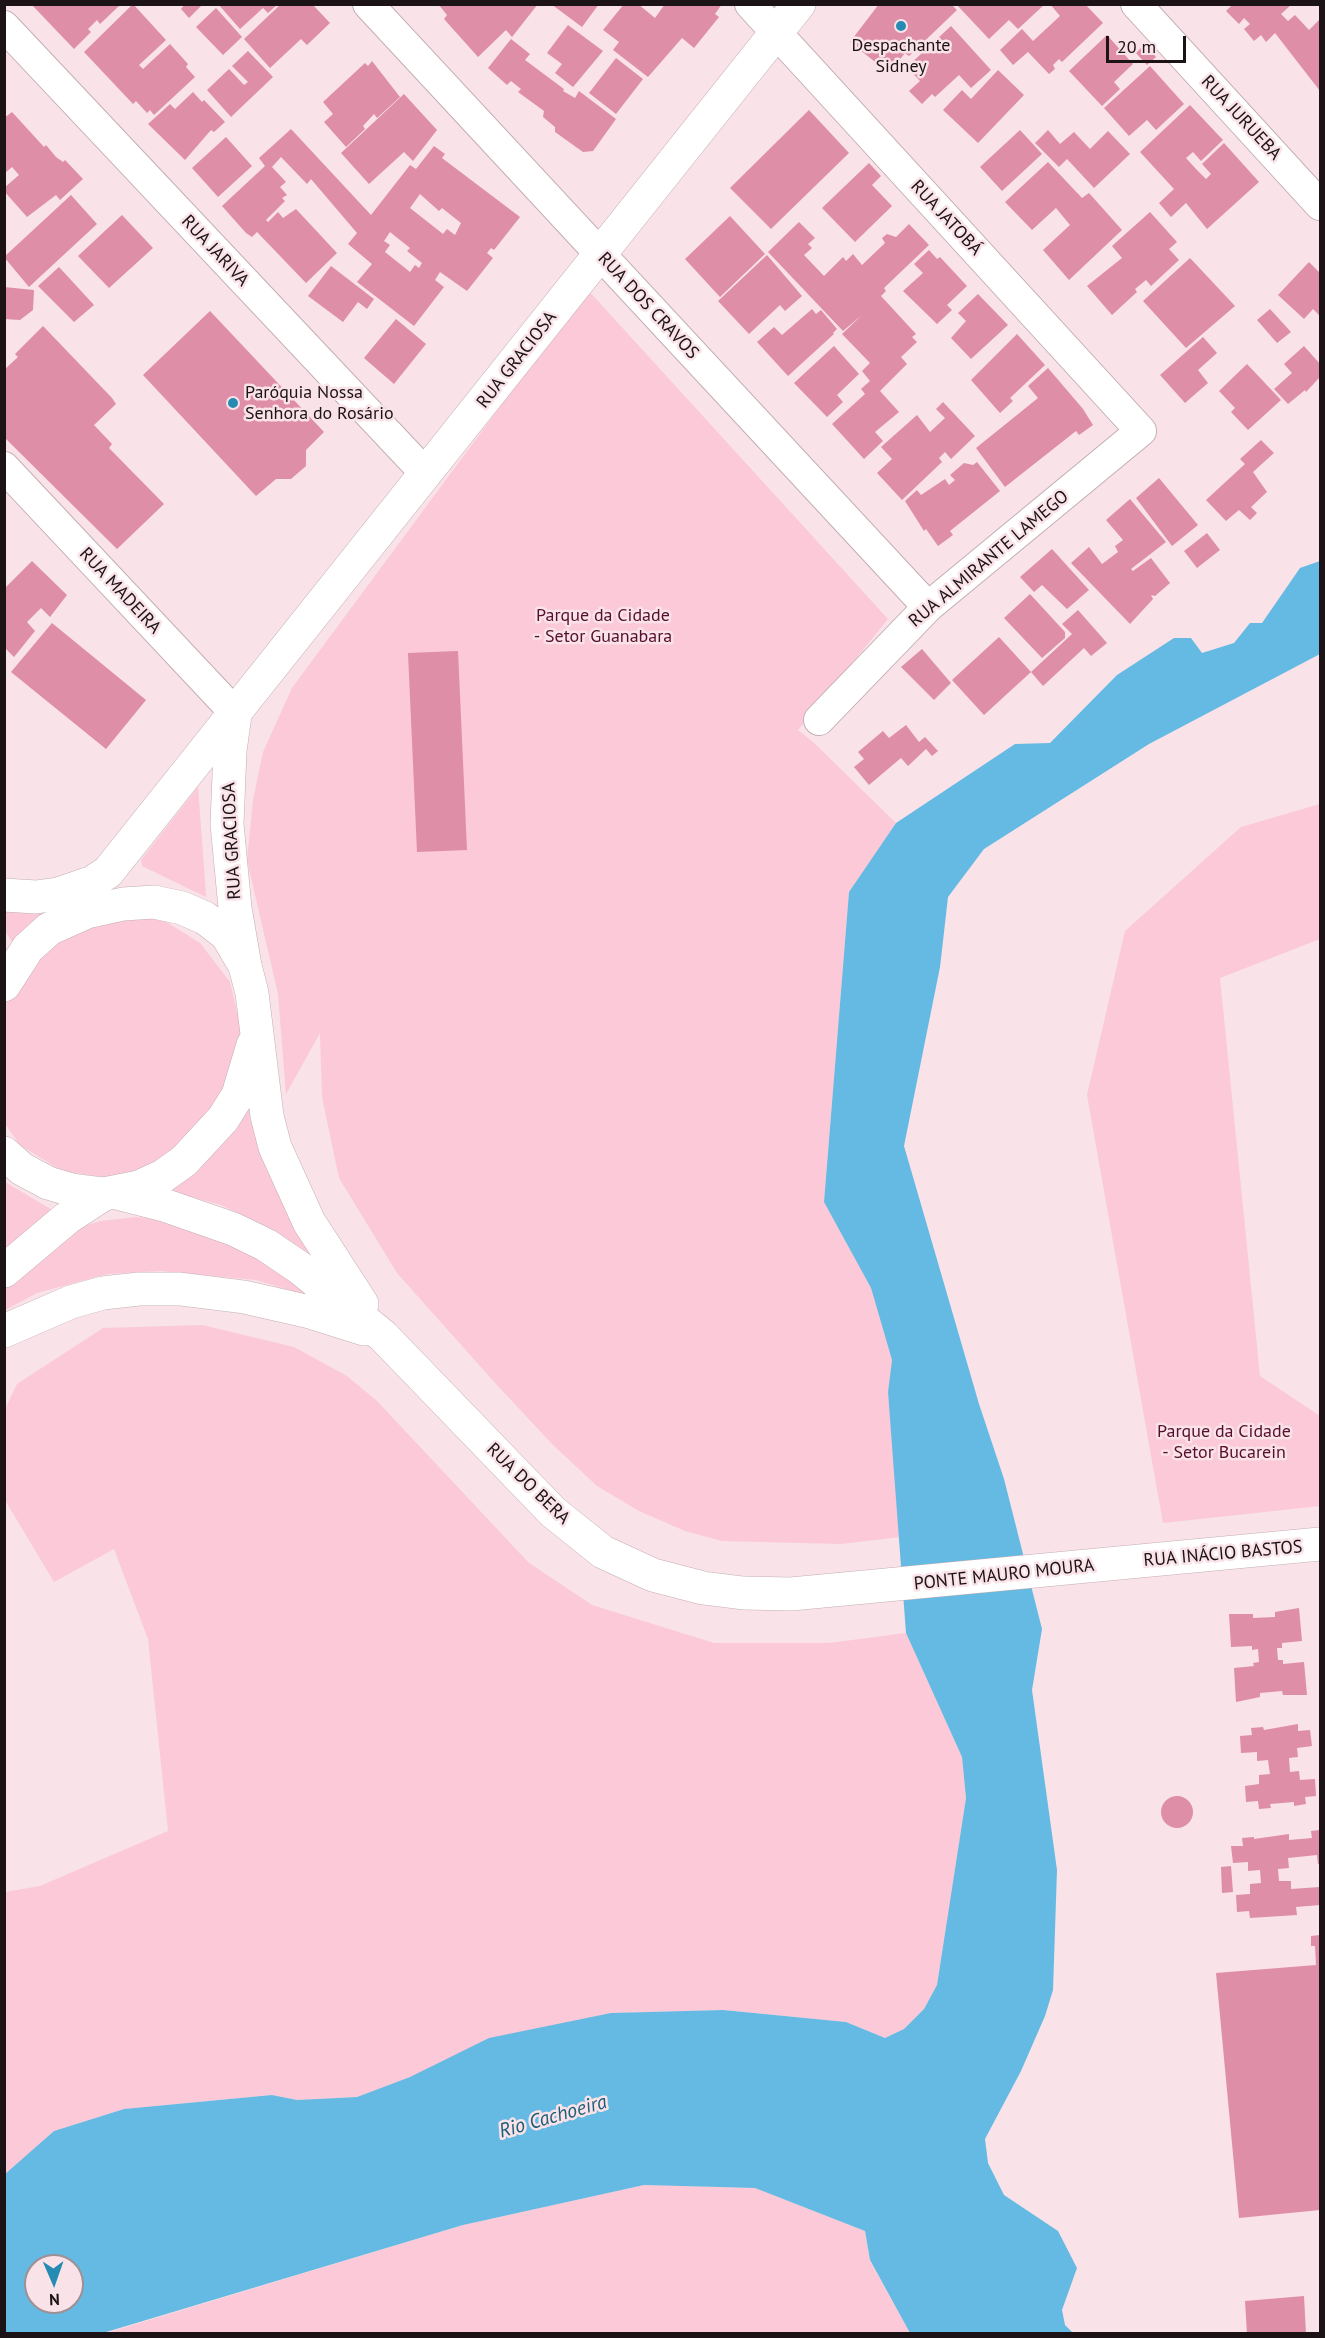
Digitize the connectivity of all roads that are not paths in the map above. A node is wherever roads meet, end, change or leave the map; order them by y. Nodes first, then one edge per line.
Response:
1 (368, 4) edge
2 (750, 4) edge
3 (799, 4) edge
4 (1136, 4) edge
5 (4, 27) edge
6 (776, 33) junction
7 (1320, 205) edge
8 (601, 255) junction
9 (1141, 431) joint
10 (4, 467) edge
11 (426, 474) junction
12 (927, 607) junction
13 (236, 714) junction
14 (819, 720) dead end
15 (108, 872) junction
16 (4, 895) edge
17 (154, 902) junction
18 (245, 966) junction
19 (7, 973) edge
20 (257, 1029) junction
21 (4, 1153) edge
22 (110, 1194) junction
23 (4, 1271) edge
24 (4, 1331) edge
25 (383, 1336) junction
26 (1320, 1544) edge
27 (1126, 1563) joint
28 (883, 1587) joint

1 - 8 street, RUA DOS CRAVOS
2 - 6 street, RUA JATOBÁ
3 - 6 main road, RUA GRACIOSA
4 - 7 street, RUA JURUEBA
5 - 11 street, RUA JARIVA
6 - 8 main road, RUA GRACIOSA
6 - 9 street, RUA JATOBÁ
8 - 11 main road, RUA GRACIOSA
8 - 12 street, RUA DOS CRAVOS
9 - 12 street, RUA ALMIRANTE LAMEGO
10 - 13 street, RUA MADEIRA
11 - 13 main road, RUA GRACIOSA
12 - 14 street, RUA ALMIRANTE LAMEGO
13 - 15 main road, RUA GRACIOSA
13 - 18 main road, RUA GRACIOSA
15 - 16 main road, RUA GRACIOSA
15 - 17 main road
17 - 18 main road
17 - 19 main road
18 - 20 main road, RUA DO BERA
20 - 22 main road
20 - 25 main road, RUA DO BERA
21 - 22 main road, RUA DO BERA
22 - 23 main road
22 - 25 main road, RUA DO BERA
24 - 25 main road
25 - 28 main road, RUA DO BERA
26 - 27 main road, RUA INÁCIO BASTOS
27 - 28 main road, PONTE MAURO MOURA

